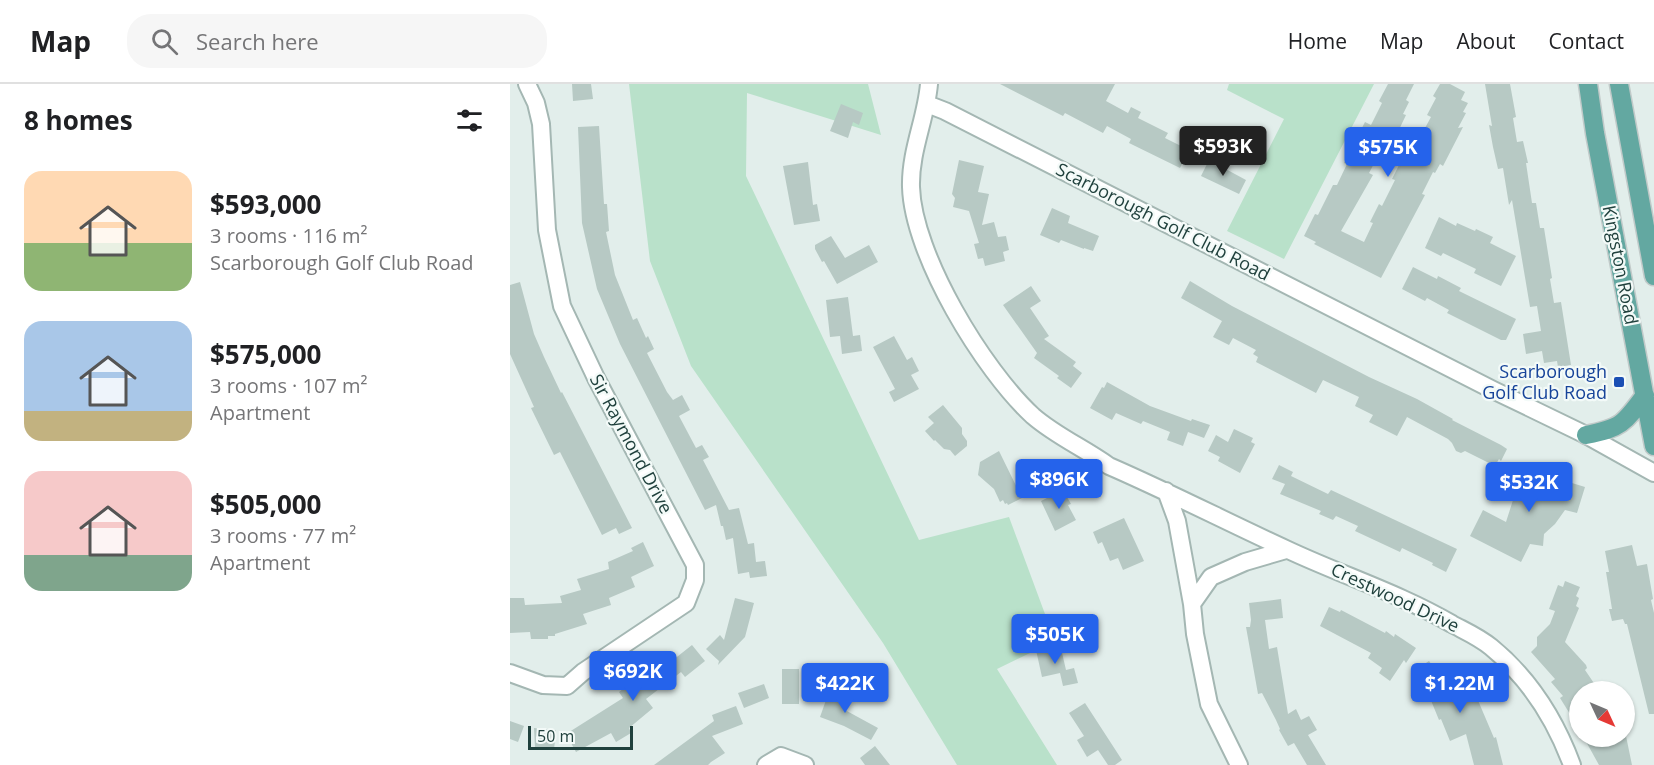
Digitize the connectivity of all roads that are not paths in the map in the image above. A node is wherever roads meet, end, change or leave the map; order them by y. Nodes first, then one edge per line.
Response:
1 (527, 84) edge
2 (929, 84) edge
3 (1588, 84) edge
4 (1619, 84) edge
5 (927, 104) junction
6 (1654, 276) edge
7 (1645, 396) junction
8 (1586, 435) junction
9 (1654, 446) edge
10 (1654, 473) edge
11 (1166, 491) junction
12 (1286, 549) junction
13 (1192, 604) junction
14 (510, 673) edge
15 (766, 765) edge
16 (805, 765) edge
17 (1239, 765) edge
18 (1572, 765) edge

1 - 14 street, Sir Raymond Drive
2 - 5 street, Crestwood Drive
3 - 7 main road, Kingston Road
4 - 6 main road, Kingston Road
5 - 8 street, Scarborough Golf Club Road
5 - 11 street, Crestwood Drive
7 - 8 main road
7 - 9 main road, Kingston Road
8 - 10 street, Scarborough Golf Club Road
11 - 12 street, Crestwood Drive
11 - 13 street
12 - 13 street
12 - 18 street, Crestwood Drive
13 - 17 street
15 - 16 street

